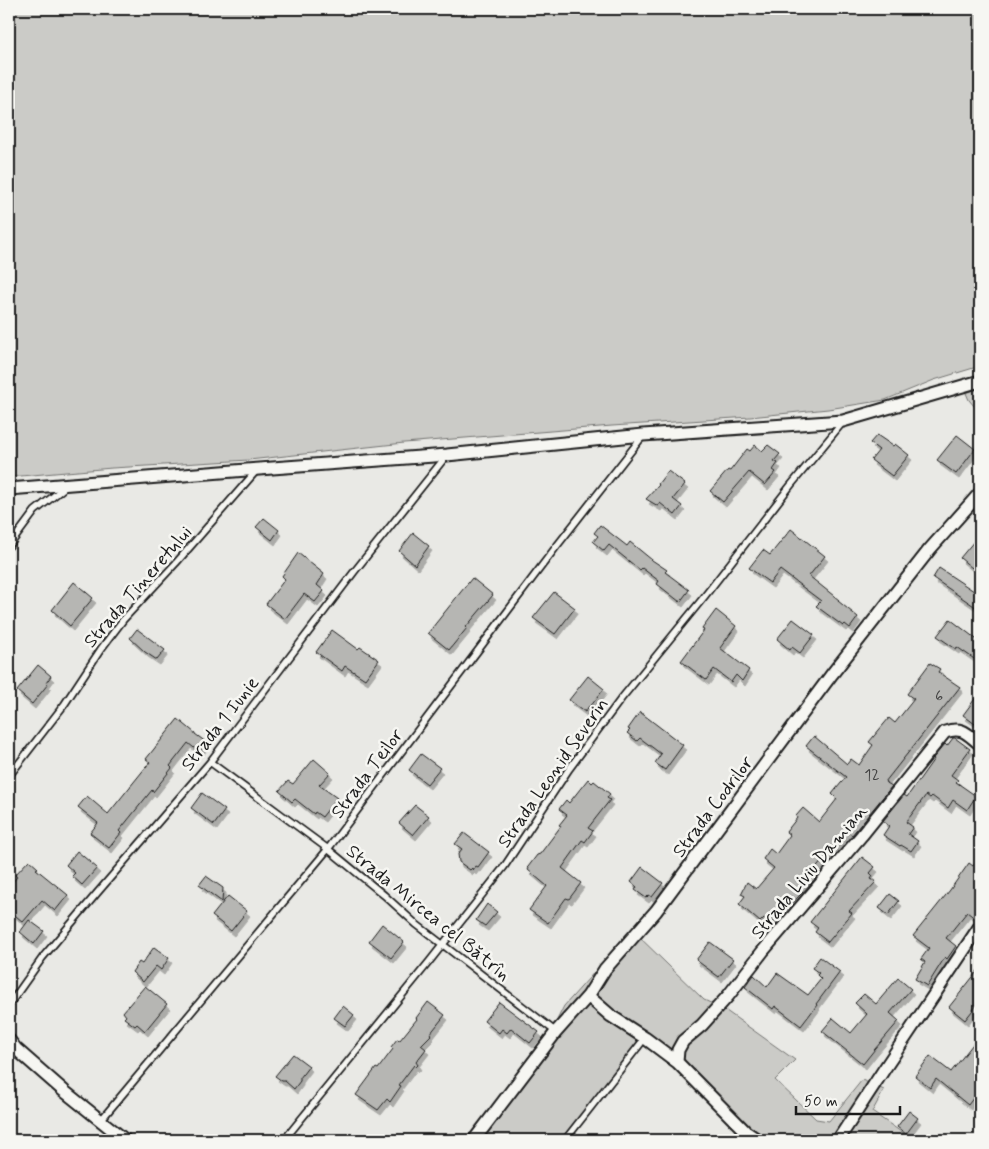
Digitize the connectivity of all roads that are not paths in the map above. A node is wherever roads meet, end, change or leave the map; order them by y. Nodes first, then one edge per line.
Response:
1 (980, 381) edge
2 (844, 422) junction
3 (643, 435) junction
4 (447, 455) junction
5 (258, 468) junction
6 (68, 484) junction
7 (9, 489) edge
8 (980, 493) edge
9 (9, 546) edge
10 (980, 744) edge
11 (210, 762) junction
12 (9, 776) edge
13 (328, 849) junction
14 (980, 926) edge
15 (442, 945) junction
16 (588, 996) junction
17 (9, 1005) edge
18 (556, 1032) junction
19 (645, 1038) junction
20 (9, 1040) edge
21 (677, 1062) junction
22 (101, 1120) junction
23 (742, 1136) edge
24 (125, 1140) edge
25 (284, 1140) edge
26 (474, 1140) edge
27 (565, 1140) edge
28 (758, 1140) edge
29 (838, 1140) edge

1 - 2 street
2 - 3 street
2 - 15 lane, Strada Leonid Severin
3 - 4 street
3 - 13 lane, Strada Teilor
4 - 5 street
4 - 11 lane, Strada 1 Iunie
5 - 6 street
5 - 12 lane, Strada Tineretului
6 - 7 street
6 - 9 lane
8 - 16 street, Strada Codrilor
10 - 21 street, Strada Liviu Damian
11 - 13 lane, Strada Mircea cel Bătrîn
11 - 17 lane, Strada 1 Iunie
13 - 15 lane, Strada Mircea cel Bătrîn
13 - 22 lane, Strada Teilor
14 - 29 street
15 - 18 lane, Strada Mircea cel Bătrîn
15 - 25 lane, Strada Leonid Severin
16 - 18 street, Strada Codrilor
16 - 19 street
18 - 26 street, Strada Codrilor
19 - 21 street
19 - 27 lane
20 - 22 street
21 - 23 street
22 - 24 street
23 - 28 street

